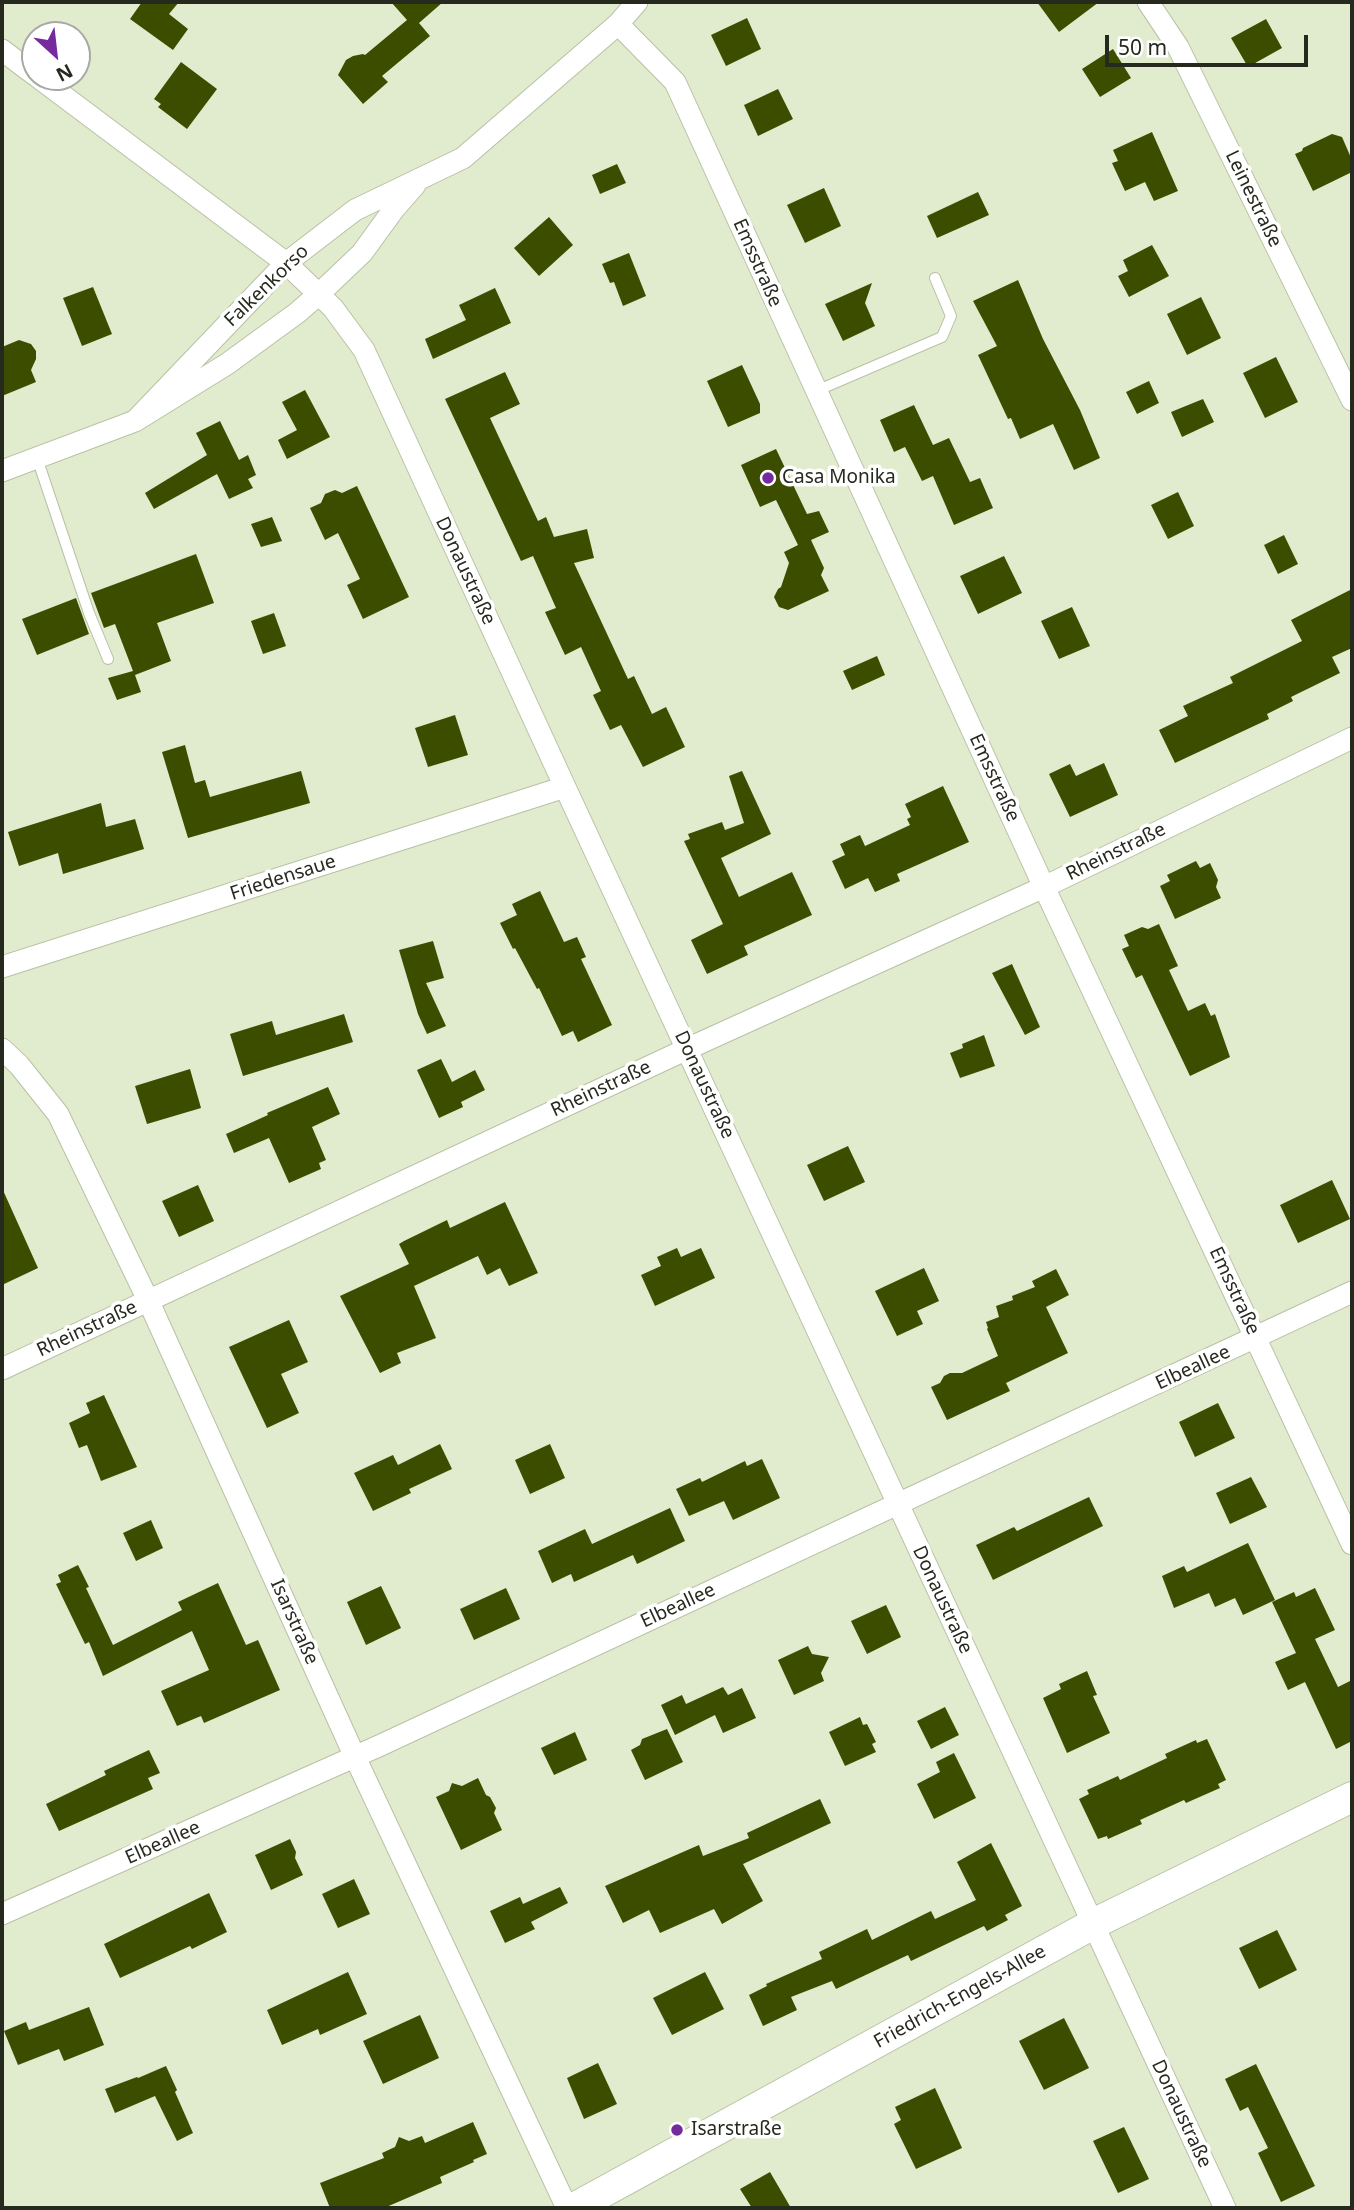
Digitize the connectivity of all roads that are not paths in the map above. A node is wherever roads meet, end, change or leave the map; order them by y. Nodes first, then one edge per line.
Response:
1 (637, 2) edge
2 (1147, 2) edge
3 (618, 24) junction
4 (2, 50) edge
5 (21, 65) edge
6 (56, 91) edge
7 (421, 179) junction
8 (286, 263) junction
9 (936, 278) dead end
10 (320, 293) junction
11 (816, 391) junction
12 (1352, 400) edge
13 (135, 421) junction
14 (37, 458) junction
15 (2, 471) edge
16 (108, 659) dead end
17 (1352, 738) edge
18 (565, 787) junction
19 (1044, 887) junction
20 (2, 967) edge
21 (2, 1049) edge
22 (687, 1049) junction
23 (1352, 1292) edge
24 (148, 1300) junction
25 (1256, 1338) junction
26 (2, 1369) edge
27 (898, 1504) junction
28 (1352, 1545) edge
29 (355, 1756) junction
30 (1352, 1797) edge
31 (2, 1914) edge
32 (1093, 1924) junction
33 (567, 2208) edge
34 (574, 2208) edge
35 (1225, 2208) edge

1 - 3 street, Falkenkorso
2 - 12 street, Leinestraße
3 - 7 street, Falkenkorso
3 - 11 street, Emsstraße
4 - 5 street, Donaustraße
6 - 8 street, Donaustraße
7 - 8 street, Falkenkorso
7 - 10 street, Falkenkorso
8 - 10 street, Donaustraße
8 - 13 street, Falkenkorso
9 - 11 lane
10 - 13 street, Falkenkorso
10 - 18 street, Donaustraße
11 - 19 street, Emsstraße
13 - 14 street, Falkenkorso
14 - 15 street, Falkenkorso
14 - 16 lane
17 - 19 street, Rheinstraße
18 - 20 street, Friedensaue
18 - 22 street, Donaustraße
19 - 22 street, Rheinstraße
19 - 25 street, Emsstraße
21 - 24 street, Isarstraße
22 - 24 street, Rheinstraße
22 - 27 street, Donaustraße
23 - 25 street, Elbeallee
24 - 26 street, Rheinstraße
24 - 29 street, Isarstraße
25 - 27 street, Elbeallee
25 - 28 street, Emsstraße
27 - 29 street, Elbeallee
27 - 32 street, Donaustraße
29 - 31 street, Elbeallee
29 - 33 street, Isarstraße
30 - 32 street, Friedrich-Engels-Allee
32 - 34 street, Friedrich-Engels-Allee
32 - 35 street, Donaustraße

